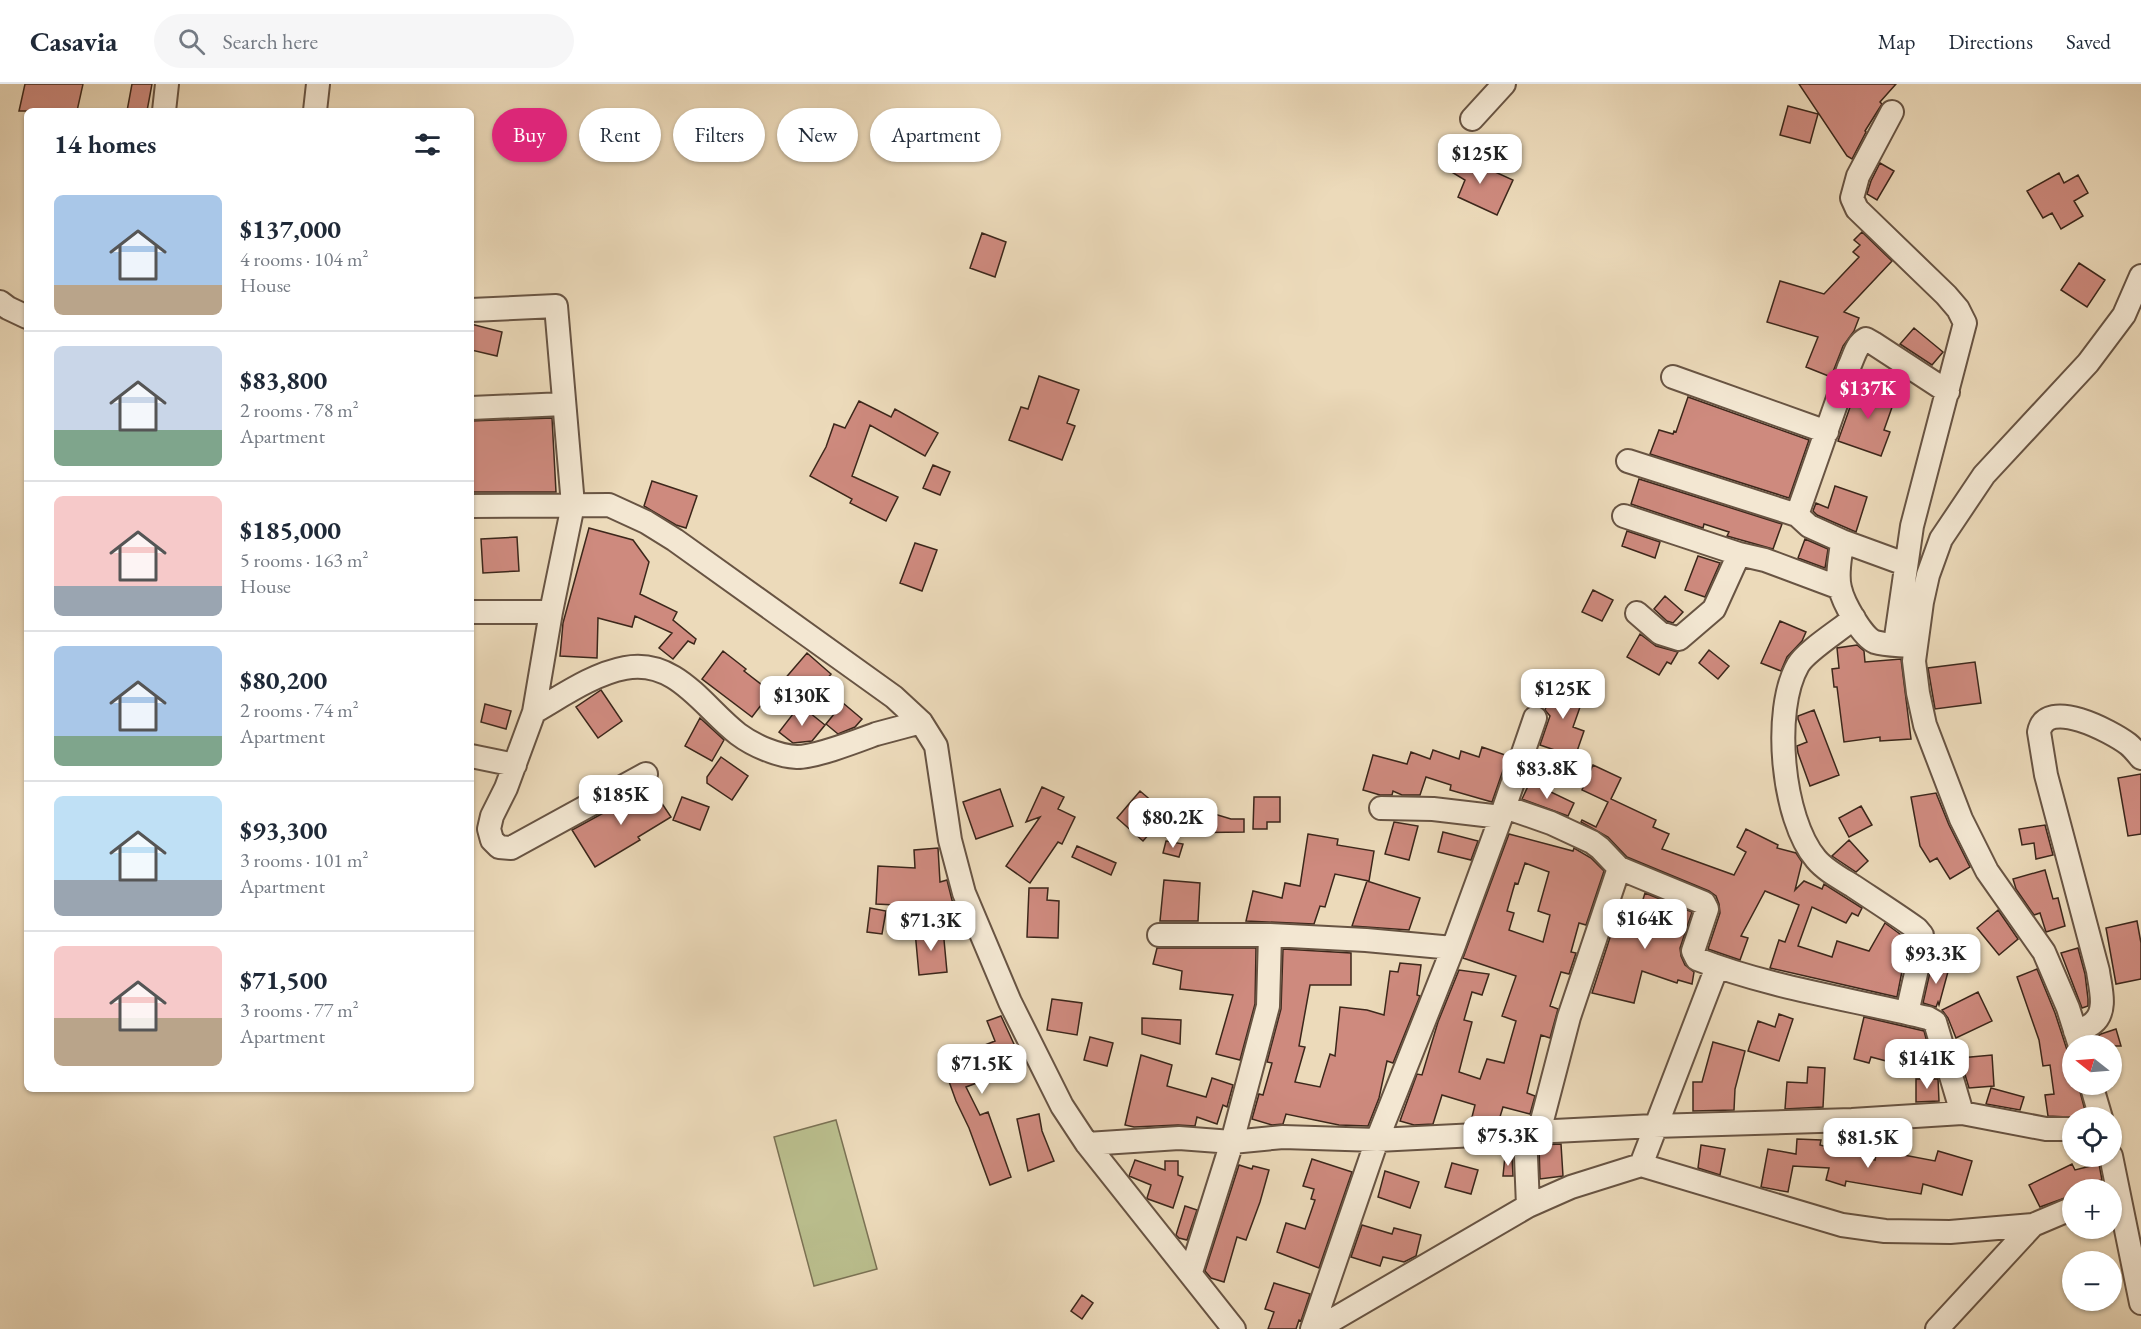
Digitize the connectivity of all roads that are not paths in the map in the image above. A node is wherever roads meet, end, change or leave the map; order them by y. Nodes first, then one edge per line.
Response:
1 (167, 84) edge
2 (318, 84) edge
3 (1504, 84) edge
4 (164, 108) edge
5 (315, 108) edge
6 (1892, 112) dead end
7 (1472, 119) dead end
8 (2141, 276) edge
9 (0, 302) edge
10 (474, 310) edge
11 (24, 316) edge
12 (2133, 316) edge
13 (1672, 377) dead end
14 (1948, 392) junction
15 (564, 404) junction
16 (474, 408) edge
17 (1827, 432) junction
18 (1628, 461) dead end
19 (573, 505) junction
20 (474, 506) edge
21 (1797, 515) junction
22 (1624, 516) dead end
23 (1842, 541) junction
24 (1739, 554) junction
25 (1905, 564) junction
26 (1840, 588) junction
27 (474, 612) edge
28 (551, 612) junction
29 (1637, 613) dead end
30 (1854, 618) junction
31 (1905, 645) junction
32 (534, 712) junction
33 (1535, 718) dead end
34 (921, 722) junction
35 (474, 757) edge
36 (2141, 758) edge
37 (515, 765) junction
38 (646, 774) dead end
39 (1381, 808) dead end
40 (1503, 812) junction
41 (1619, 868) junction
42 (1160, 935) dead end
43 (1270, 935) junction
44 (1453, 948) junction
45 (1717, 967) junction
46 (1907, 1012) junction
47 (2076, 1035) edge
48 (2080, 1035) edge
49 (1962, 1113) junction
50 (1654, 1126) junction
51 (2062, 1129) edge
52 (1532, 1132) junction
53 (1377, 1140) junction
54 (1232, 1142) junction
55 (1087, 1144) junction
56 (1641, 1166) junction
57 (2108, 1174) edge
58 (1528, 1206) junction
59 (2062, 1213) edge
60 (2033, 1225) junction
61 (1191, 1272) junction
62 (2141, 1303) edge
63 (1234, 1329) edge
64 (1312, 1329) edge
65 (1317, 1329) edge
66 (1937, 1329) edge

1 - 4 street
2 - 5 street
3 - 7 street
6 - 14 street
8 - 12 street
9 - 11 street
10 - 15 street
12 - 31 street
13 - 17 street
14 - 17 street
14 - 25 street
15 - 16 street
15 - 19 street
17 - 21 street
18 - 21 street
19 - 20 street
19 - 28 street
19 - 34 street
21 - 23 street
22 - 24 street
23 - 25 street
23 - 26 street
24 - 26 street
24 - 29 street
25 - 31 street
26 - 30 street
27 - 28 street
28 - 32 street
30 - 31 street
30 - 46 street
31 - 47 street
32 - 34 street
32 - 37 street
33 - 40 street
34 - 55 street
35 - 37 street
36 - 48 street
37 - 38 street
39 - 40 street
40 - 41 street
40 - 44 street
41 - 45 street
41 - 52 street
42 - 43 street
43 - 44 street
43 - 54 street
44 - 53 street
45 - 46 street
45 - 50 street
46 - 49 street
49 - 50 street
49 - 51 street
50 - 52 street
50 - 56 street
52 - 53 street
52 - 58 street
53 - 54 street
53 - 64 street
54 - 55 street
54 - 61 street
55 - 61 street
56 - 58 street
56 - 60 street
57 - 62 street
58 - 65 street
59 - 60 street
60 - 66 street
61 - 63 street

